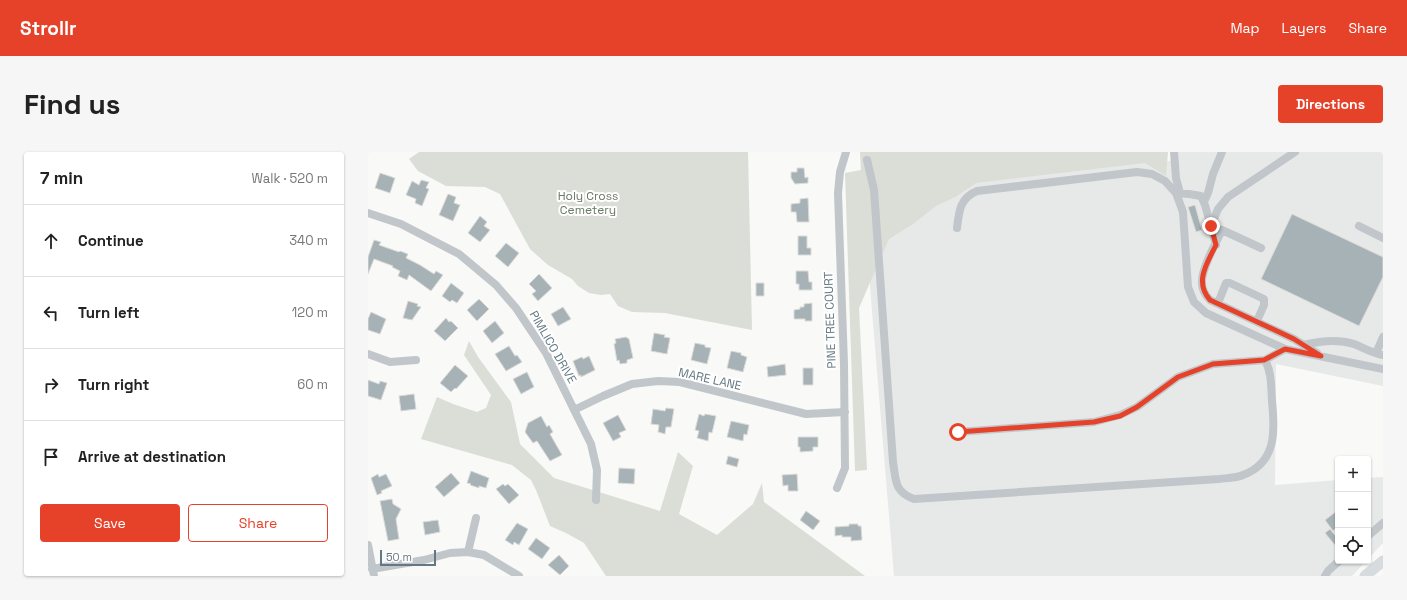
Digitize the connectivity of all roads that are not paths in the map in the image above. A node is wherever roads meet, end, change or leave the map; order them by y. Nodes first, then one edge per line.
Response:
1 (846, 152) edge
2 (1174, 152) edge
3 (1222, 152) edge
4 (1296, 152) edge
5 (867, 160) dead end
6 (1178, 193) junction
7 (1204, 202) junction
8 (368, 212) edge
9 (1211, 226) junction
10 (1359, 226) dead end
11 (957, 228) dead end
12 (1383, 238) edge
13 (1216, 245) junction
14 (1261, 248) dead end
15 (1218, 303) junction
16 (1257, 321) junction
17 (1383, 338) edge
18 (1304, 345) junction
19 (1285, 349) junction
20 (368, 354) edge
21 (1380, 354) edge
22 (1321, 356) junction
23 (416, 360) dead end
24 (1264, 360) junction
25 (1383, 369) edge
26 (574, 410) junction
27 (845, 412) junction
28 (958, 432) dead end
29 (837, 488) dead end
30 (596, 500) dead end
31 (476, 518) dead end
32 (1383, 523) edge
33 (1371, 533) edge
34 (368, 545) edge
35 (468, 552) junction
36 (1383, 561) edge
37 (1336, 564) edge
38 (373, 573) edge
39 (519, 576) edge
40 (1324, 576) edge
41 (1365, 576) edge

1 - 27 street, PINE TREE COURT
2 - 6 street
3 - 7 street
4 - 9 street
5 - 24 street
6 - 7 street
6 - 11 street
6 - 19 street
7 - 9 street
8 - 26 street, PIMLICO DRIVE
9 - 13 street
10 - 12 street
13 - 14 street
13 - 15 street
15 - 16 street
15 - 16 street
16 - 18 street
17 - 21 street
18 - 21 street
18 - 22 street
19 - 22 street
19 - 24 street
20 - 23 street
22 - 25 street
24 - 28 street
26 - 27 street, MARE LANE
26 - 30 street, PIMLICO DRIVE
27 - 29 street, PINE TREE COURT
31 - 35 street
32 - 33 street
34 - 38 street
35 - 38 street
35 - 39 street
36 - 41 main road
37 - 40 street

